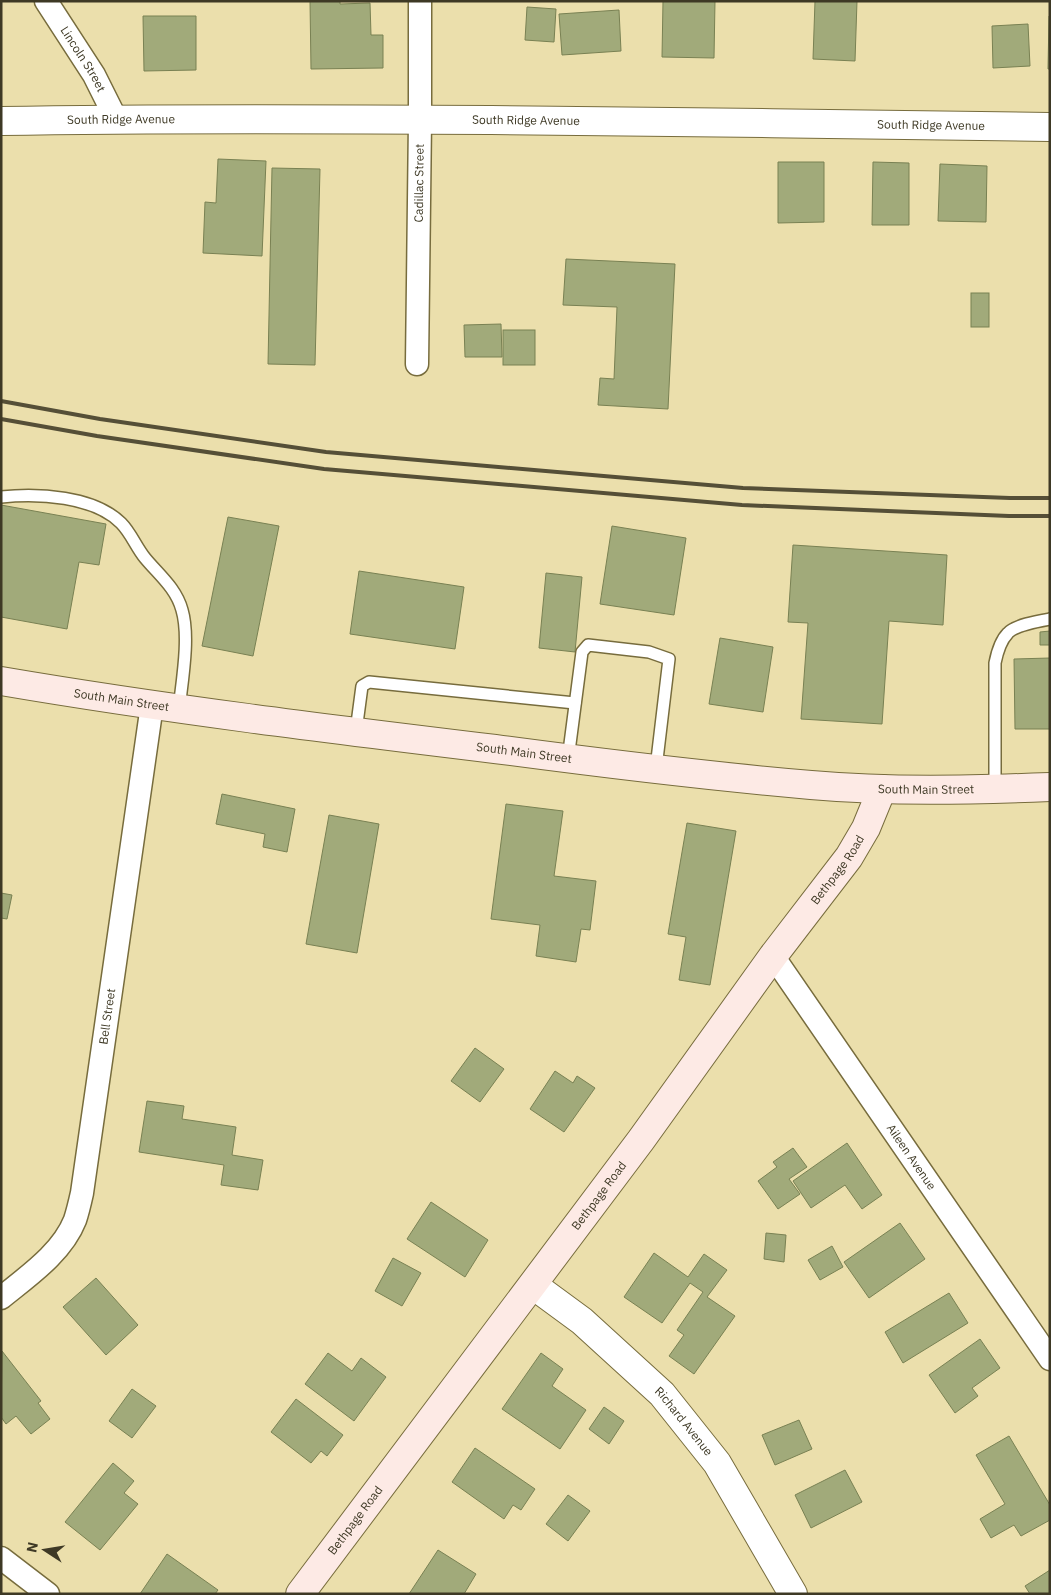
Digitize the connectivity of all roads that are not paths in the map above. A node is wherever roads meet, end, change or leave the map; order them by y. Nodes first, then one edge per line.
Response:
1 (46, 1) edge
2 (420, 1) edge
3 (116, 119) junction
4 (420, 120) junction
5 (1, 121) edge
6 (1050, 127) edge
7 (417, 364) dead end
8 (1, 497) edge
9 (1050, 619) edge
10 (1, 681) edge
11 (575, 703) junction
12 (152, 705) junction
13 (179, 709) junction
14 (356, 732) junction
15 (568, 758) junction
16 (656, 768) junction
17 (1050, 787) edge
18 (882, 789) junction
19 (995, 789) junction
20 (773, 956) junction
21 (533, 1285) junction
22 (1, 1298) edge
23 (1050, 1359) edge
24 (1, 1558) edge
25 (48, 1594) edge
26 (300, 1594) edge
27 (793, 1594) edge

1 - 3 street, Lincoln Street
2 - 4 street, Cadillac Street
3 - 4 street, South Ridge Avenue
3 - 5 street, South Ridge Avenue
4 - 6 street, South Ridge Avenue
4 - 7 street, Cadillac Street
8 - 13 lane
9 - 19 lane
10 - 12 main road, South Main Street
11 - 14 lane
11 - 15 lane
11 - 16 lane
12 - 13 main road, South Main Street
12 - 22 street, Bell Street
13 - 14 main road, South Main Street
14 - 15 main road, South Main Street
15 - 16 main road, South Main Street
16 - 18 main road, South Main Street
17 - 19 main road, South Main Street
18 - 19 main road, South Main Street
18 - 20 main road, Bethpage Road
20 - 21 main road, Bethpage Road
20 - 23 street, Aileen Avenue
21 - 26 main road, Bethpage Road
21 - 27 street, Richard Avenue
24 - 25 street

